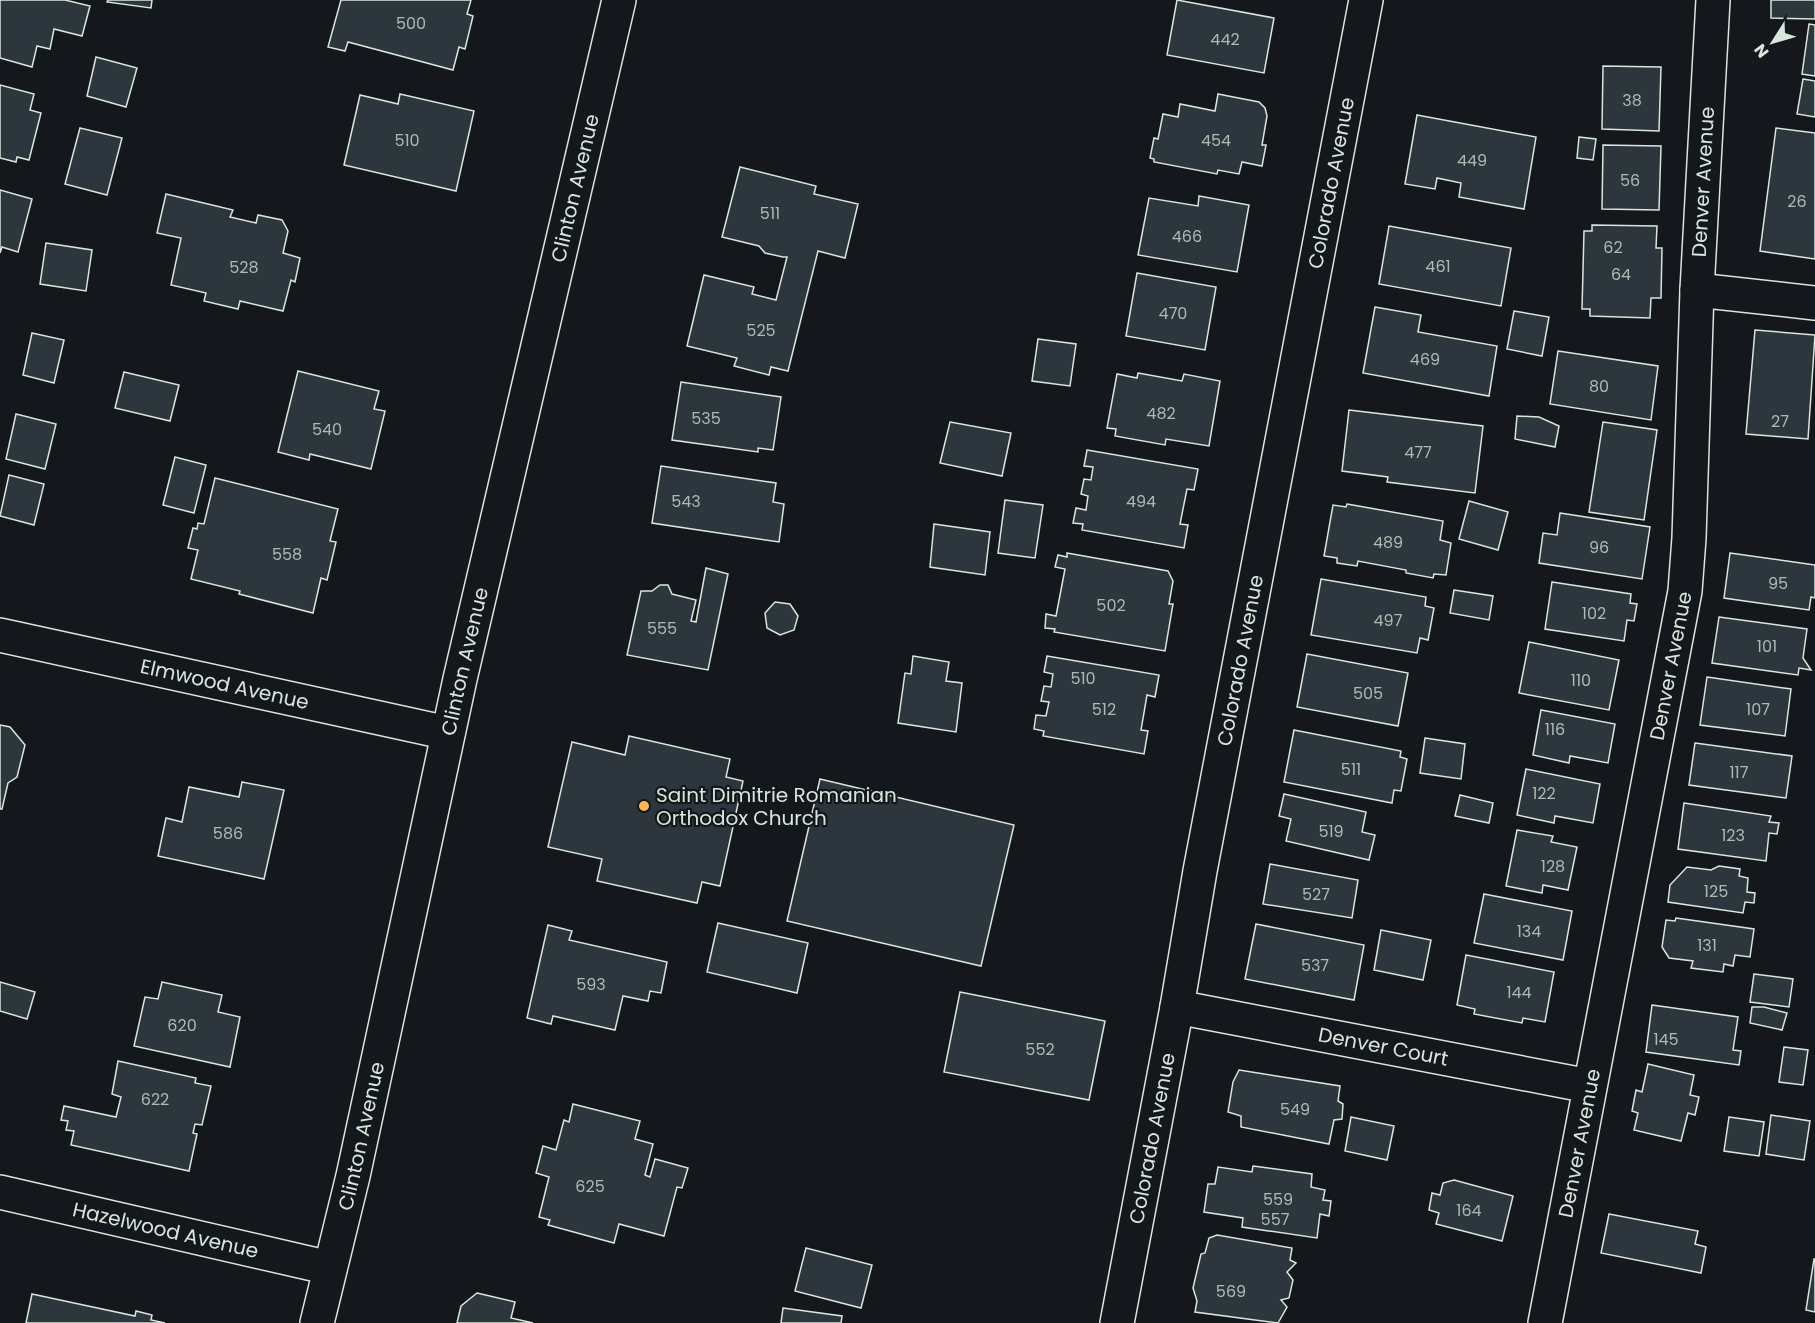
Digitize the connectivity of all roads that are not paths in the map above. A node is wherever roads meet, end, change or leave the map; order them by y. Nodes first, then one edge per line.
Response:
1 (619, 0) edge
2 (1366, 0) edge
3 (1713, 0) edge
4 (1697, 290) junction
5 (1815, 303) edge
6 (0, 635) edge
7 (448, 733) junction
8 (1177, 1007) junction
9 (1589, 1086) junction
10 (0, 1192) edge
11 (330, 1268) junction
12 (317, 1323) edge
13 (1117, 1323) edge
14 (1545, 1323) edge

1 - 7 street, Clinton Avenue
2 - 8 street, Colorado Avenue
3 - 4 street, Denver Avenue
4 - 5 street
4 - 9 street, Denver Avenue
6 - 7 street, Elmwood Avenue
7 - 11 street, Clinton Avenue
8 - 9 street, Denver Court
8 - 13 street, Colorado Avenue
9 - 14 street, Denver Avenue
10 - 11 street, Hazelwood Avenue
11 - 12 street, Clinton Avenue

